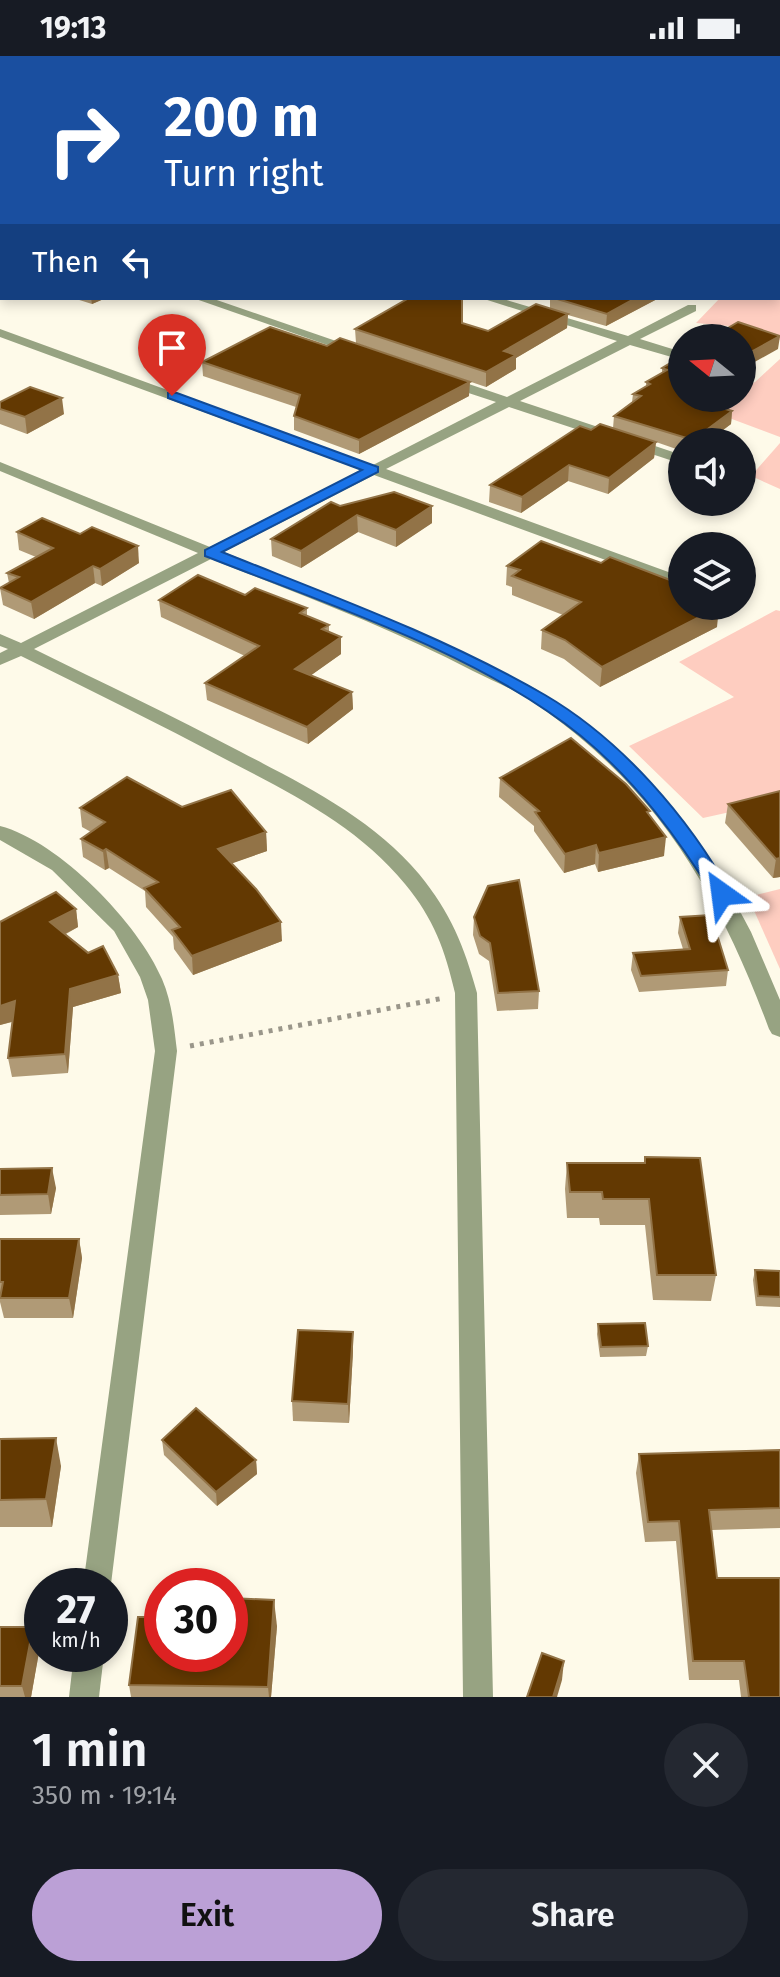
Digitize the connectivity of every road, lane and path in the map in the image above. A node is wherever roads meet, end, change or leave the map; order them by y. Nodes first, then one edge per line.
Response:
1 (205, 300) edge
2 (494, 300) edge
3 (692, 308) dead end
4 (0, 333) edge
5 (627, 340) junction
6 (668, 352) edge
7 (375, 357) edge
8 (433, 377) edge
9 (506, 401) junction
10 (668, 455) edge
11 (0, 466) edge
12 (373, 469) junction
13 (210, 553) junction
14 (668, 578) edge
15 (10, 644) edge
16 (0, 660) edge
17 (0, 832) edge
18 (466, 993) junction
19 (780, 1029) edge
20 (166, 1051) junction
21 (100, 1568) edge
22 (87, 1672) edge
23 (84, 1697) edge
24 (478, 1697) edge

1 - 7 street
2 - 5 street
3 - 5 street
4 - 12 street
5 - 6 street
5 - 9 street
8 - 9 street
9 - 10 street
9 - 12 street
11 - 13 street
12 - 13 street
12 - 14 street
13 - 15 street
13 - 19 street
15 - 16 street
15 - 18 street
17 - 20 street
18 - 20 path
18 - 24 street
20 - 21 street
22 - 23 street

